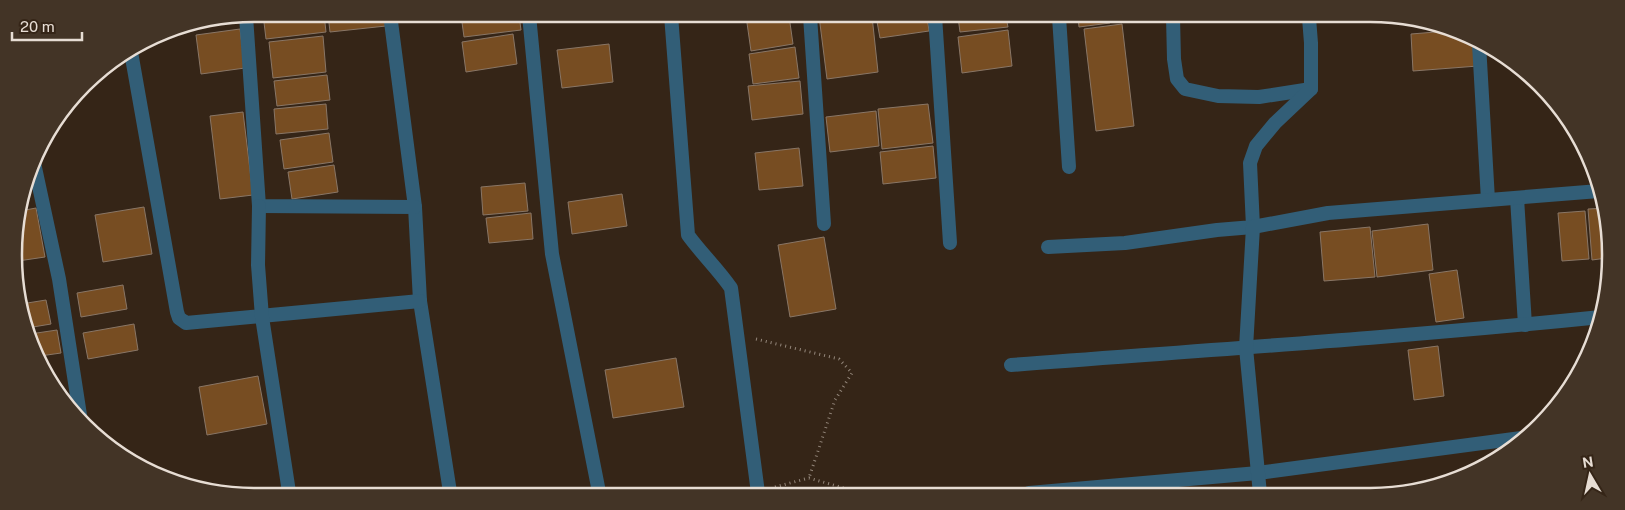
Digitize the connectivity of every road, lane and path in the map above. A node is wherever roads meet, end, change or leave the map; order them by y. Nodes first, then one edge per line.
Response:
1 (391, 22) edge
2 (530, 22) edge
3 (672, 22) edge
4 (810, 22) edge
5 (936, 22) edge
6 (1059, 22) edge
7 (1173, 22) edge
8 (1309, 22) edge
9 (246, 23) edge
10 (1479, 50) edge
11 (132, 58) edge
12 (1311, 88) junction
13 (1069, 167) dead end
14 (37, 175) edge
15 (1594, 191) edge
16 (1517, 198) junction
17 (1488, 200) junction
18 (259, 206) junction
19 (416, 207) junction
20 (824, 224) dead end
21 (1253, 227) junction
22 (950, 243) dead end
23 (1048, 247) dead end
24 (420, 301) junction
25 (262, 317) junction
26 (1594, 318) edge
27 (1525, 325) junction
28 (736, 334) junction
29 (1246, 348) junction
30 (1011, 365) dead end
31 (79, 406) edge
32 (1512, 439) edge
33 (1258, 473) junction
34 (809, 478) junction
35 (288, 488) edge
36 (449, 488) edge
37 (598, 488) edge
38 (755, 488) edge
39 (771, 488) edge
40 (844, 488) edge
41 (1086, 488) edge
42 (1259, 488) edge

1 - 19 street
2 - 37 street
3 - 28 street
4 - 20 street
5 - 22 street
6 - 13 street
7 - 12 street
8 - 12 street
9 - 18 street
10 - 17 street
11 - 25 street
12 - 21 street
14 - 31 street
15 - 16 street
16 - 17 street
16 - 27 street
17 - 21 street
18 - 19 street
18 - 25 street
19 - 24 street
21 - 23 street
21 - 29 street
24 - 25 street
24 - 36 street
25 - 35 street
26 - 27 street
27 - 29 street
28 - 34 path
28 - 38 street
29 - 30 street
29 - 33 street
32 - 33 street
33 - 41 street
33 - 42 street
34 - 39 path
34 - 40 path

